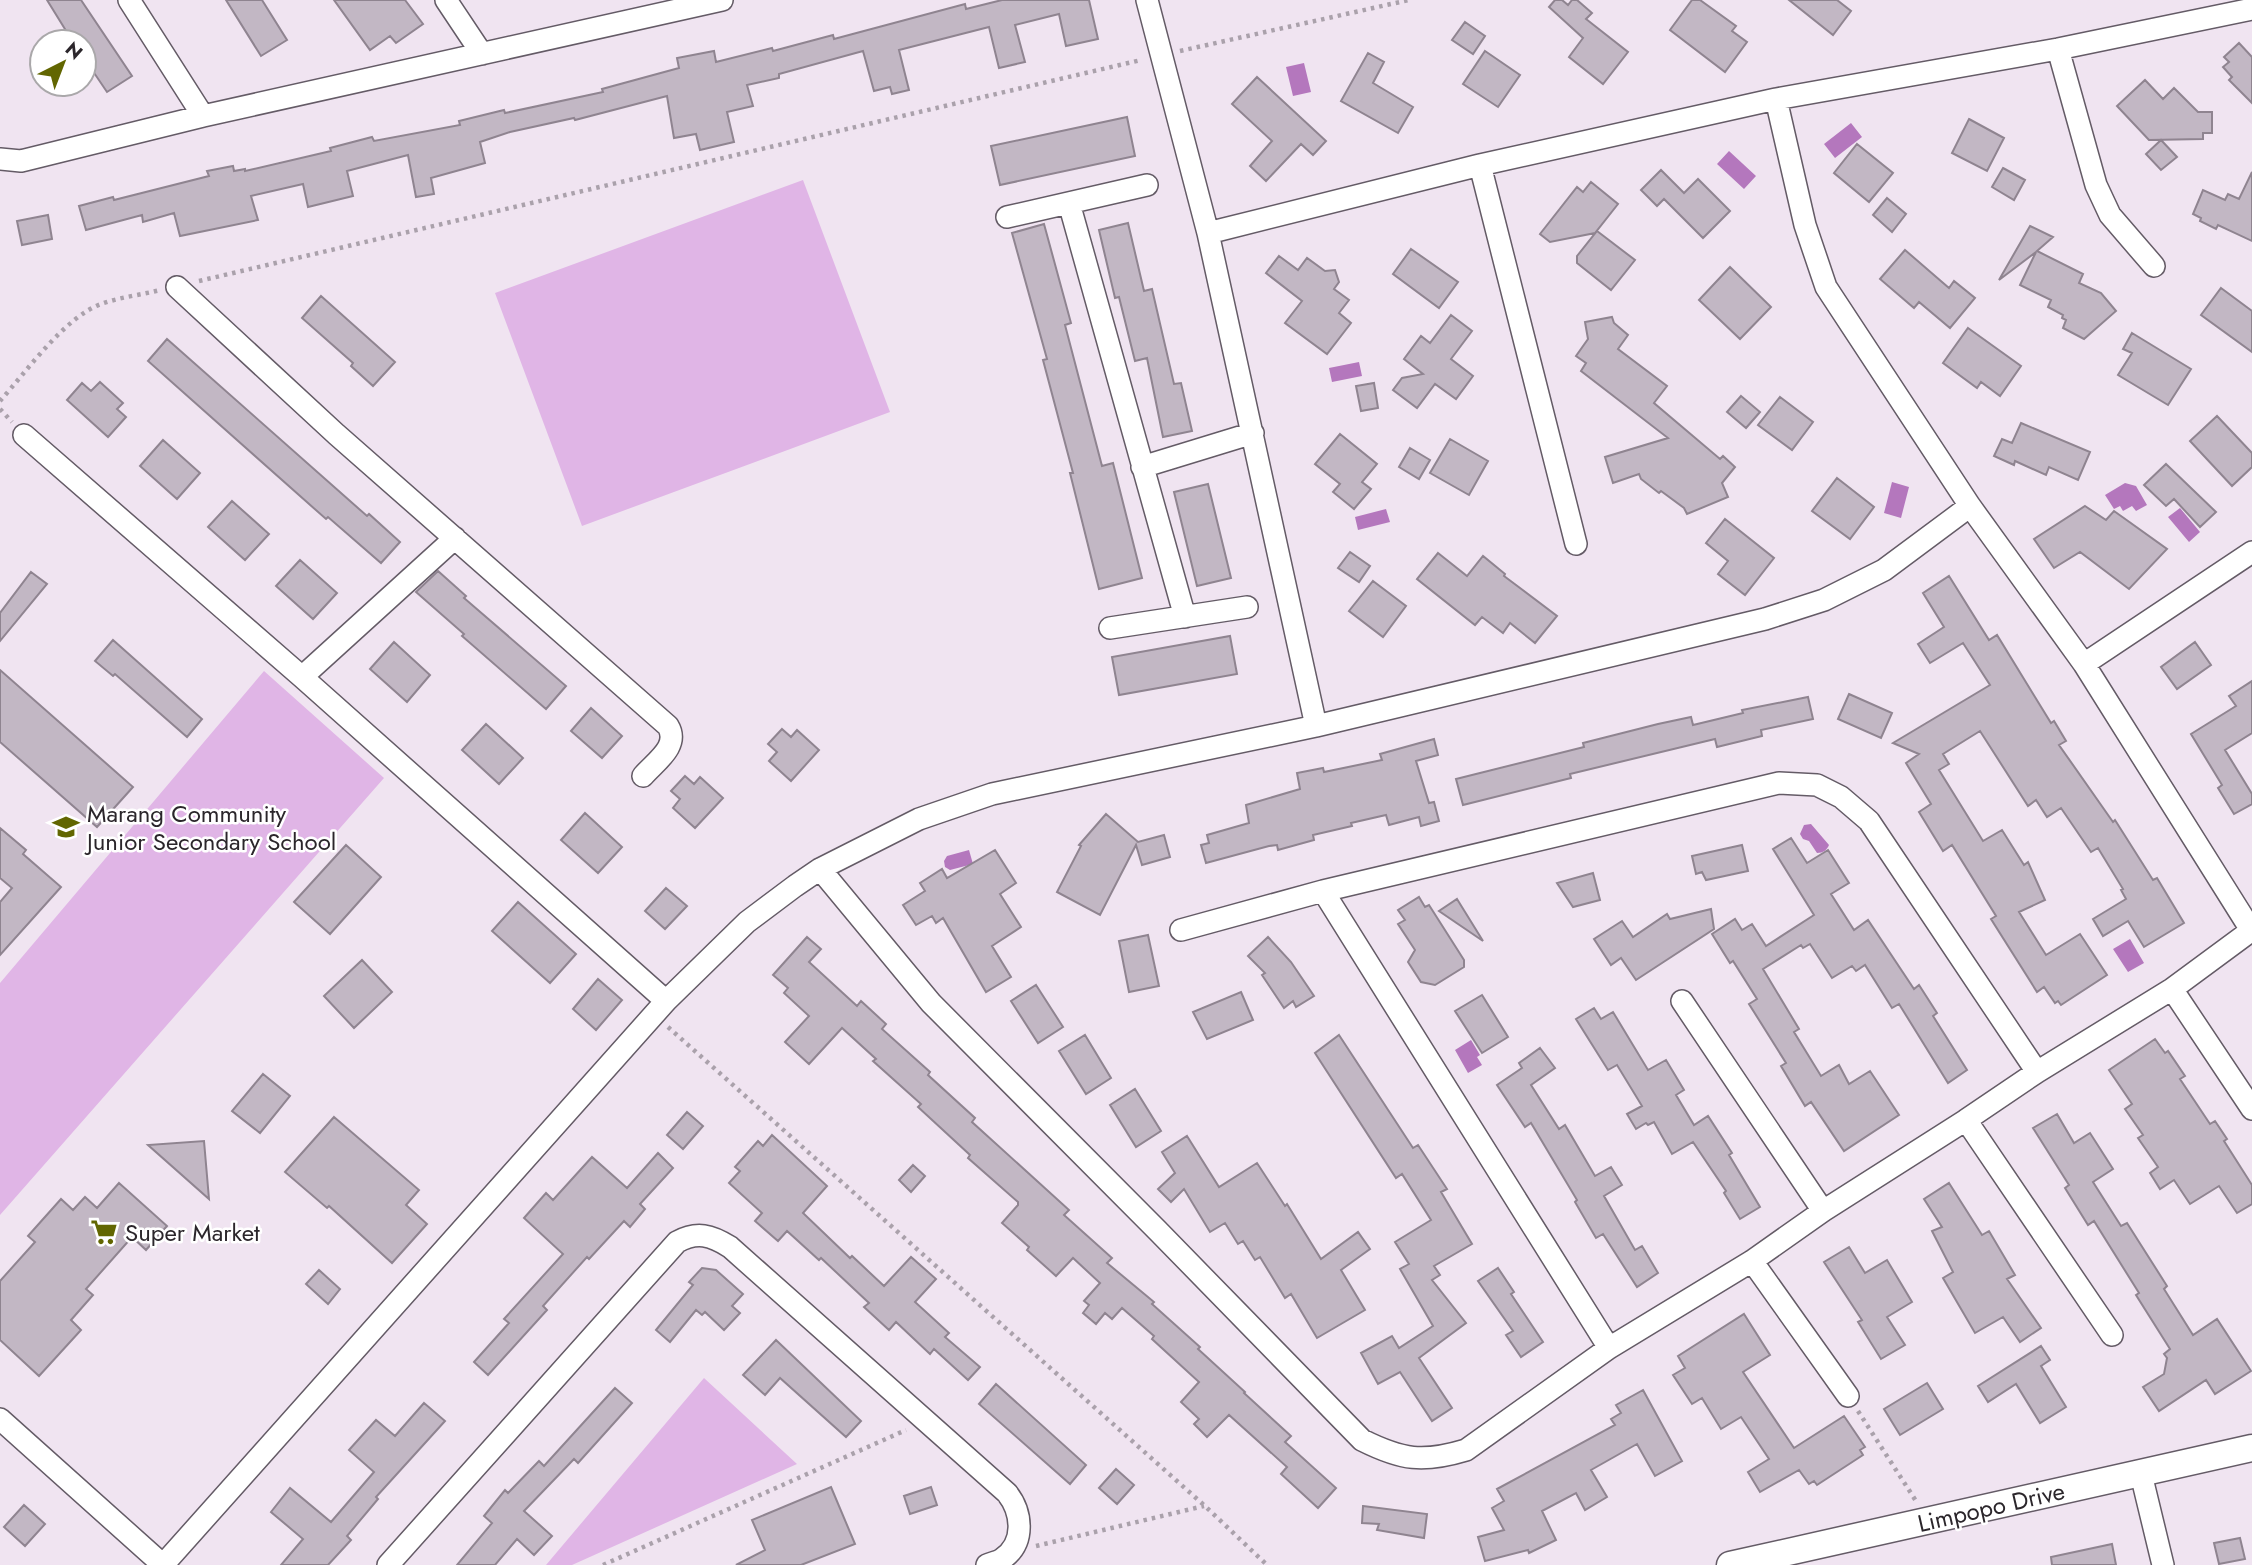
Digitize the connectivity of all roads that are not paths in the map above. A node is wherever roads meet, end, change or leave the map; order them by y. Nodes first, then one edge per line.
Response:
1 (129, 0) edge
2 (446, 0) edge
3 (722, 0) edge
4 (1147, 0) edge
5 (2252, 9) edge
6 (2058, 49) junction
7 (482, 54) junction
8 (1776, 99) junction
9 (203, 116) junction
10 (0, 159) edge
11 (1480, 165) junction
12 (1147, 185) dead end
13 (1069, 203) junction
14 (1007, 217) dead end
15 (1208, 233) junction
16 (2154, 265) dead end
17 (177, 286) road end
18 (1253, 432) junction
19 (24, 435) dead end
20 (1142, 467) junction
21 (1970, 506) junction
22 (455, 538) junction
23 (1576, 544) dead end
24 (2252, 552) edge
25 (1247, 607) dead end
26 (1185, 617) junction
27 (1110, 628) dead end
28 (2084, 664) junction
29 (302, 677) junction
30 (1316, 726) junction
31 (643, 776) dead end
32 (820, 869) junction
33 (1322, 891) junction
34 (1181, 930) dead end
35 (2252, 930) edge
36 (2172, 989) junction
37 (1682, 1001) dead end
38 (660, 1008) junction
39 (2037, 1072) junction
40 (2252, 1108) edge
41 (1966, 1120) junction
42 (1823, 1211) junction
43 (1752, 1261) junction
44 (2112, 1335) dead end
45 (1609, 1348) junction
46 (1848, 1396) road end
47 (0, 1419) edge
48 (2252, 1448) edge
49 (2141, 1474) junction
50 (391, 1564) edge
51 (987, 1565) edge
52 (1730, 1565) edge
53 (2162, 1565) edge

1 - 9 street
2 - 7 street
3 - 7 street
4 - 15 street
5 - 6 street
6 - 8 street
6 - 16 street
7 - 9 street
8 - 11 street
8 - 21 street
9 - 10 street
11 - 15 street
11 - 23 street
12 - 13 street
13 - 14 street
13 - 20 street
15 - 18 street
17 - 22 street
18 - 20 street
18 - 30 street
19 - 29 street
20 - 26 street
21 - 28 street
21 - 30 street
22 - 29 street
22 - 31 street
24 - 28 street
25 - 26 street
26 - 27 street
28 - 35 street
29 - 38 street
30 - 32 street
32 - 38 street
32 - 45 street
33 - 34 street
33 - 39 street
33 - 45 street
35 - 36 street
36 - 39 street
36 - 40 street
37 - 42 street
38 - 47 street
39 - 41 street
41 - 42 street
41 - 44 street
42 - 43 street
43 - 45 street
43 - 46 street
48 - 49 street, Limpopo Drive
49 - 52 street, Limpopo Drive
49 - 53 street
50 - 51 street

